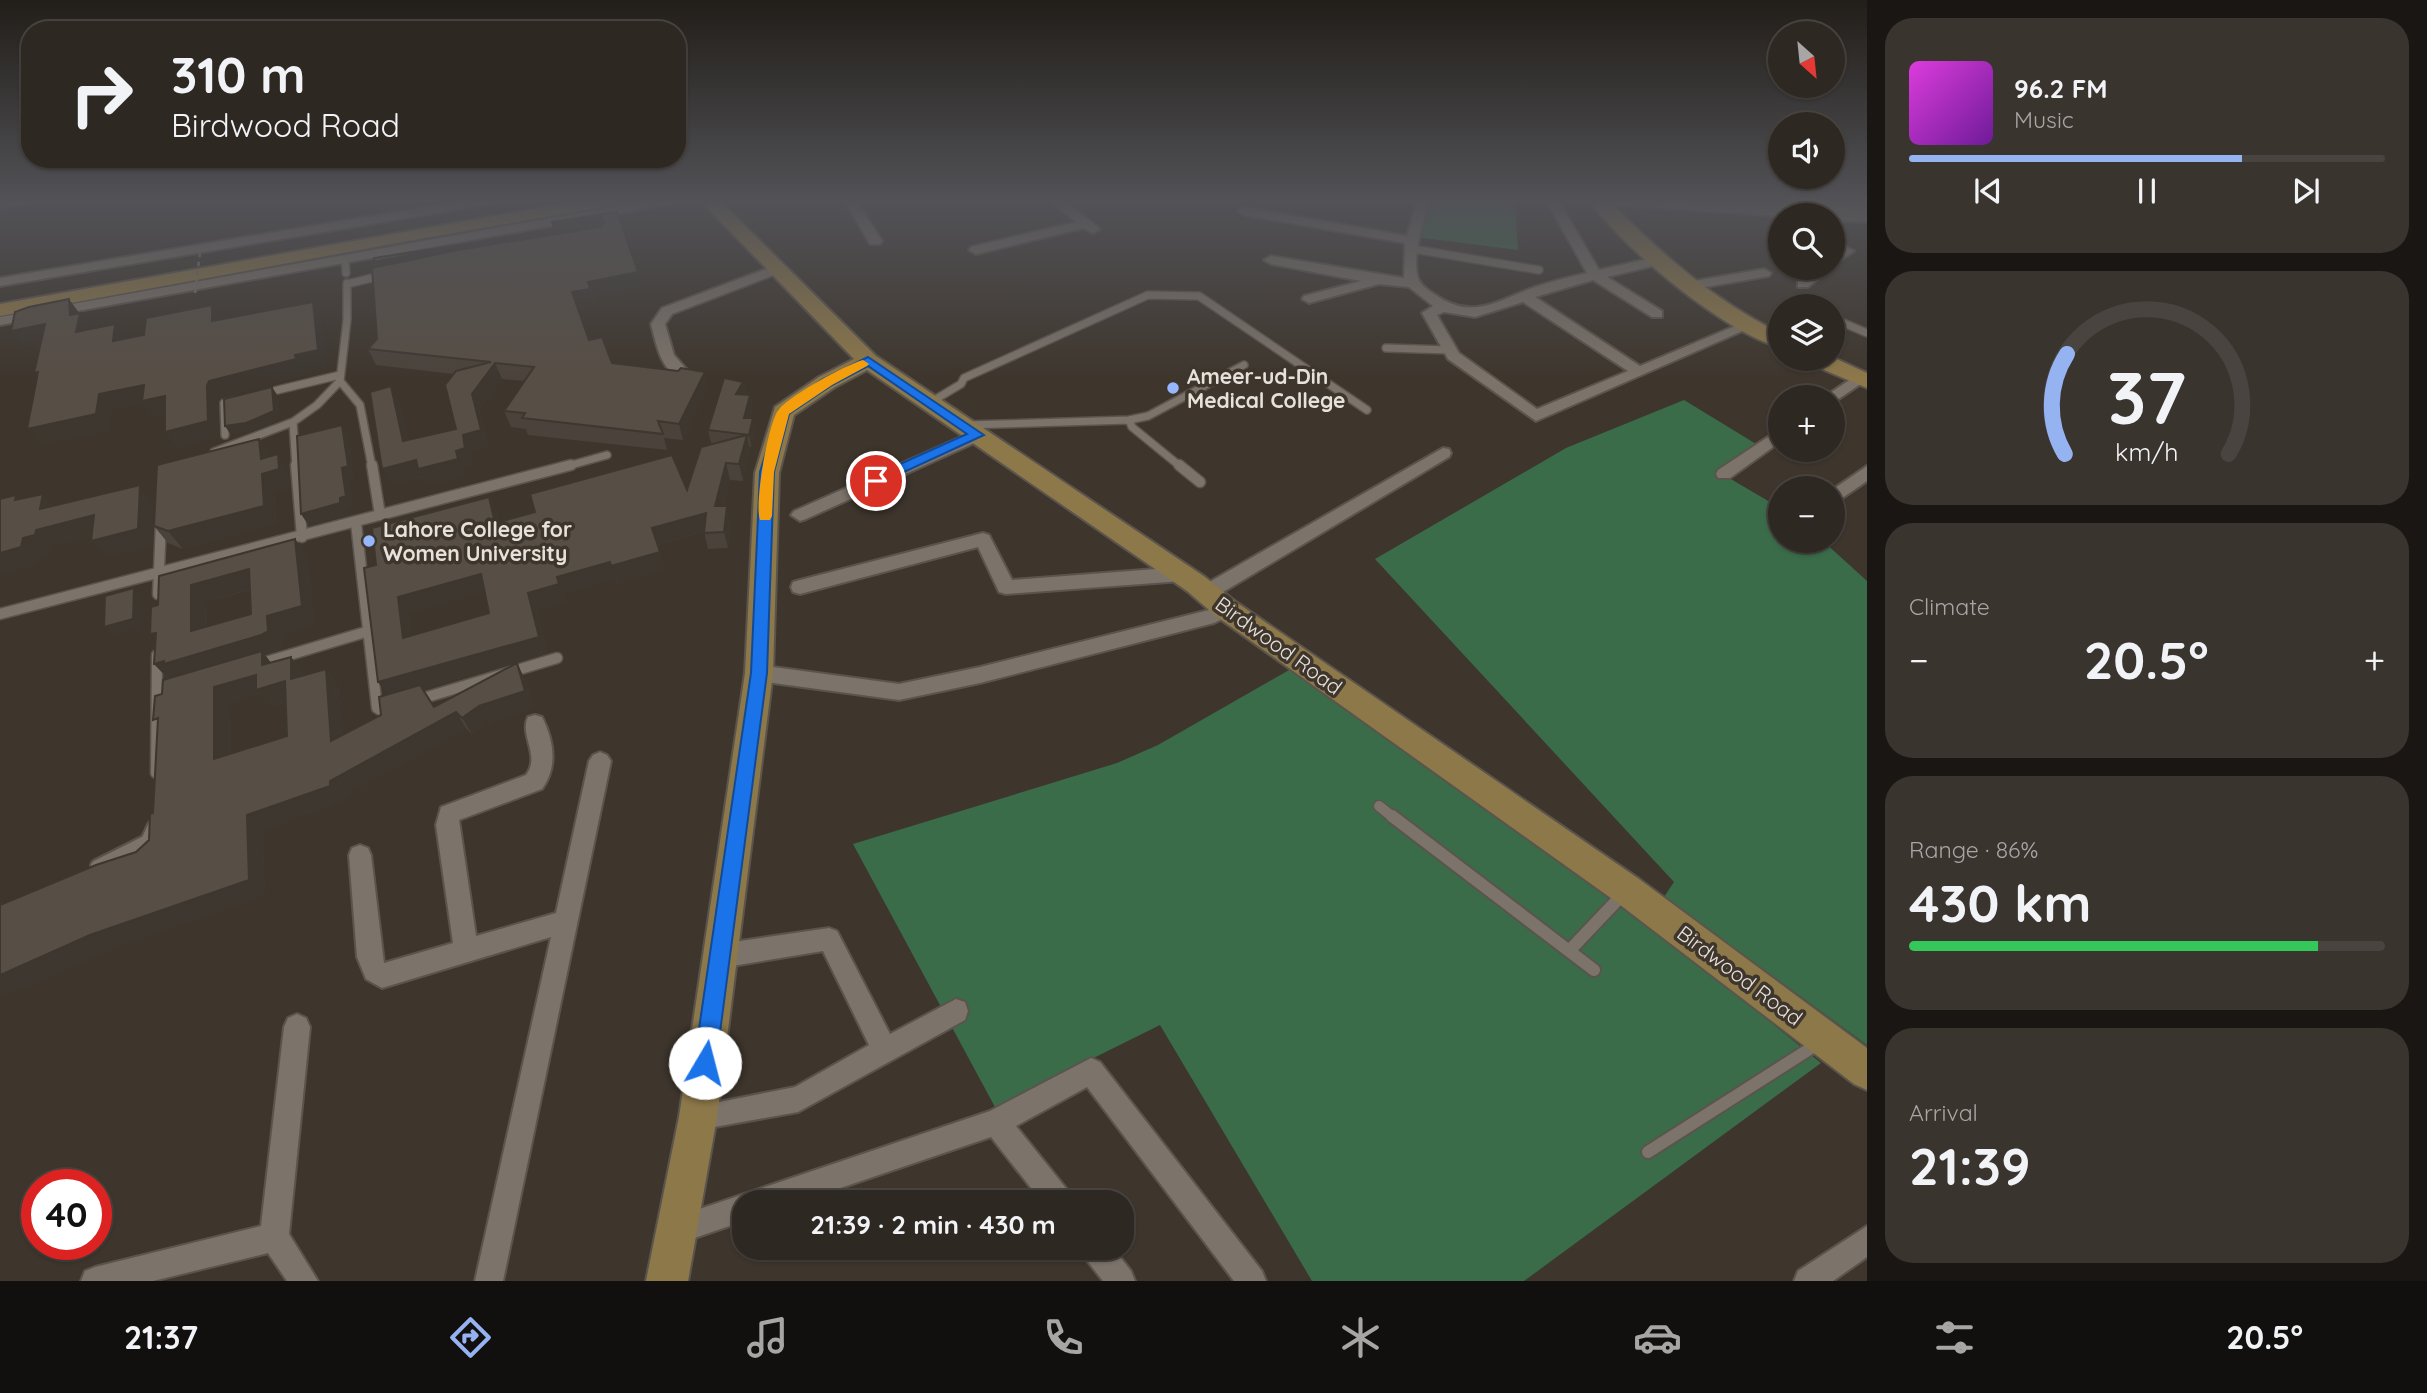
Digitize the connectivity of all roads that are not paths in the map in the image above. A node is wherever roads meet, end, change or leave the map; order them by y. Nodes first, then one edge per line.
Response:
1 (133, 260) edge
2 (186, 260) edge
3 (300, 260) edge
4 (377, 260) edge
5 (771, 260) edge
6 (1271, 260) dead end
7 (1412, 260) edge
8 (1487, 260) edge
9 (1587, 260) edge
10 (1656, 261) joint
11 (256, 268) junction
12 (779, 268) junction
13 (1539, 270) dead end
14 (399, 272) edge
15 (1764, 273) dead end
16 (1596, 276) junction
17 (373, 277) junction
18 (1379, 280) junction
19 (1808, 280) edge
20 (0, 282) edge
21 (1414, 283) junction
22 (1803, 284) dead end
23 (1688, 286) junction
24 (374, 290) edge
25 (0, 291) edge
26 (1525, 298) junction
27 (1309, 299) dead end
28 (1444, 307) junction
29 (0, 310) edge
30 (1657, 314) dead end
31 (0, 321) edge
32 (1845, 324) edge
33 (1747, 326) junction
34 (1867, 333) edge
35 (1768, 334) edge
36 (1386, 348) dead end
37 (1450, 350) junction
38 (868, 361) junction
39 (1244, 365) dead end
40 (1845, 371) edge
41 (681, 372) edge
42 (1639, 372) junction
43 (340, 378) junction
44 (1863, 379) edge
45 (1845, 389) edge
46 (931, 402) junction
47 (1367, 410) dead end
48 (1129, 420) junction
49 (293, 422) junction
50 (970, 430) junction
51 (225, 435) edge
52 (1768, 443) edge
53 (1443, 453) dead end
54 (209, 454) edge
55 (607, 455) dead end
56 (1867, 472) edge
57 (1724, 474) dead end
58 (1200, 482) dead end
59 (1845, 489) edge
60 (161, 506) edge
61 (380, 515) junction
62 (800, 515) dead end
63 (356, 523) junction
64 (302, 537) junction
65 (159, 572) junction
66 (1182, 574) junction
67 (800, 586) dead end
68 (158, 600) edge
69 (1216, 601) junction
70 (0, 614) edge
71 (369, 631) junction
72 (158, 641) edge
73 (557, 658) dead end
74 (250, 667) edge
75 (759, 673) junction
76 (170, 692) edge
77 (157, 696) junction
78 (535, 723) dead end
79 (600, 761) dead end
80 (156, 786) edge
81 (1379, 806) dead end
82 (155, 811) edge
83 (360, 855) dead end
84 (83, 872) edge
85 (1628, 890) junction
86 (566, 921) junction
87 (1570, 950) junction
88 (466, 952) junction
89 (720, 956) junction
90 (1594, 970) dead end
91 (956, 1011) dead end
92 (297, 1027) dead end
93 (1825, 1040) junction
94 (885, 1050) junction
95 (1867, 1071) edge
96 (698, 1116) junction
97 (996, 1122) junction
98 (1648, 1152) dead end
99 (795, 1190) edge
100 (1050, 1190) edge
101 (732, 1212) edge
102 (677, 1230) junction
103 (274, 1237) junction
104 (1867, 1240) edge
105 (1104, 1260) edge
106 (95, 1281) edge
107 (304, 1281) edge
108 (489, 1281) edge
109 (667, 1281) edge
110 (1121, 1281) edge
111 (1252, 1281) edge
112 (1808, 1281) edge

1 - 20 street
2 - 25 street
3 - 11 street
4 - 11 street
5 - 12 street, Birdwood Road
6 - 18 street
7 - 21 street
8 - 13 lane
9 - 16 street
10 - 16 street
10 - 23 street
11 - 29 street
11 - 31 street
12 - 38 street, Birdwood Road
12 - 41 street
14 - 17 lane
15 - 23 street
16 - 26 street
16 - 30 street
17 - 24 lane
17 - 43 lane
18 - 21 street
18 - 27 street
19 - 22 street
21 - 28 street
23 - 33 street
26 - 28 street
26 - 42 street
28 - 37 street
32 - 34 lane
33 - 35 street
33 - 42 street
36 - 37 lane
37 - 42 street
38 - 46 street, Birdwood Road
38 - 75 street
39 - 48 lane
40 - 44 street
43 - 49 lane
43 - 51 lane
43 - 61 lane
44 - 45 street
46 - 47 lane
46 - 50 street, Birdwood Road
48 - 50 lane
48 - 58 lane
49 - 54 lane
49 - 64 lane
50 - 62 street
50 - 66 street, Birdwood Road
52 - 57 street
53 - 69 street
55 - 61 lane
56 - 59 street
60 - 65 lane
61 - 63 lane
63 - 64 lane
63 - 71 lane
64 - 65 lane
65 - 68 lane
65 - 70 lane
66 - 67 street
66 - 69 street, Birdwood Road
69 - 75 street
69 - 85 street, Birdwood Road
71 - 73 lane
71 - 74 lane
72 - 77 lane
75 - 89 street
76 - 77 lane
77 - 80 lane
78 - 88 street
79 - 86 street
81 - 87 lane
82 - 84 lane
83 - 88 street
85 - 87 lane
85 - 93 street, Birdwood Road
86 - 88 street
86 - 108 street
87 - 90 lane
89 - 94 street
89 - 96 street
91 - 94 street
92 - 103 street
93 - 95 street, Birdwood Road
93 - 98 lane
94 - 96 street
96 - 102 street
97 - 99 street
97 - 100 street
97 - 111 street
101 - 102 street
102 - 109 street
103 - 106 street
103 - 107 street
104 - 112 street
105 - 110 street

